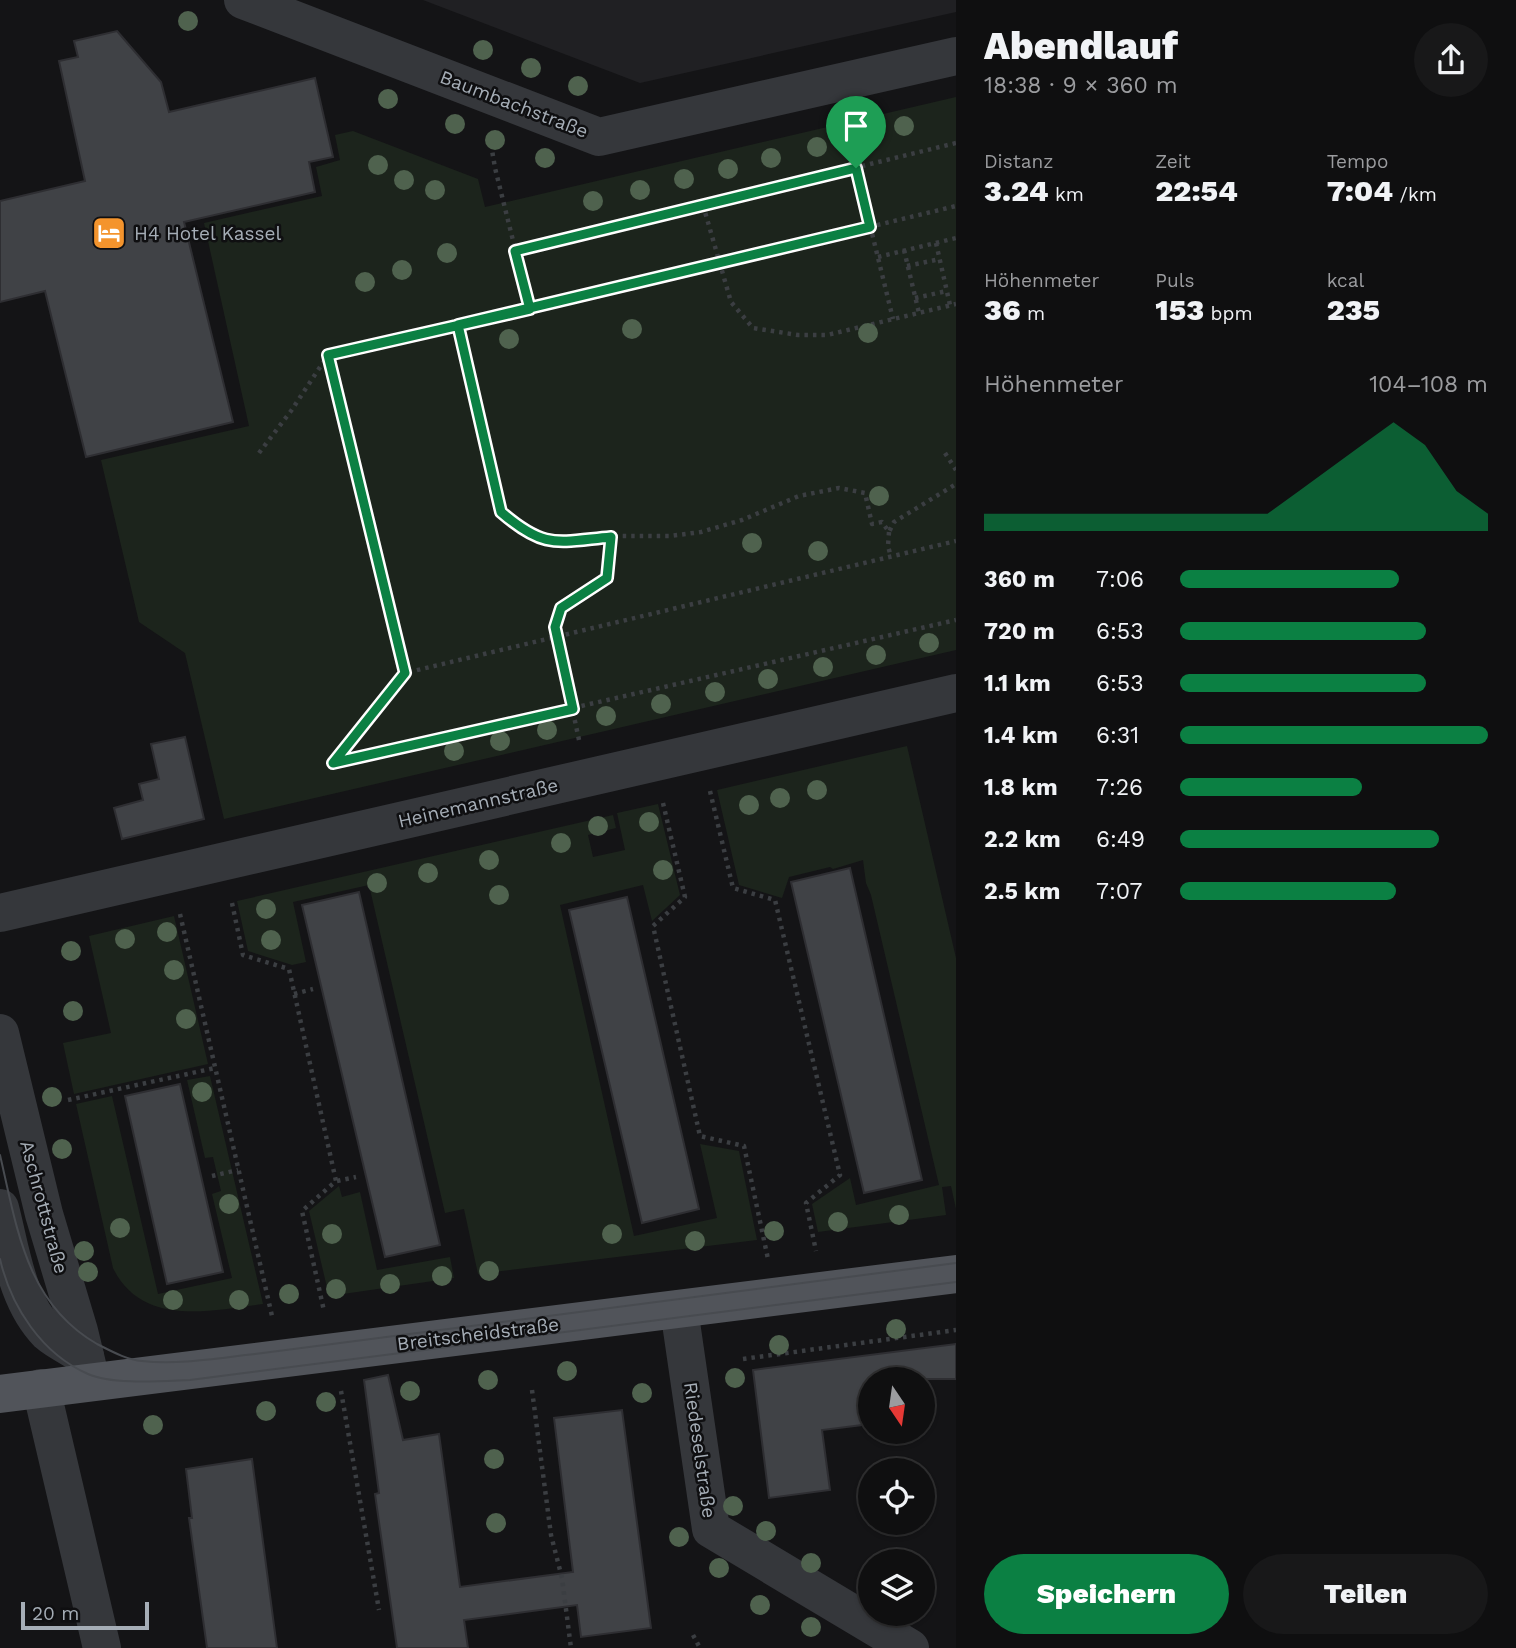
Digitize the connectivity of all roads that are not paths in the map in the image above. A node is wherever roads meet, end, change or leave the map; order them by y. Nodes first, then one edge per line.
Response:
1 (243, 0) edge
2 (956, 56) edge
3 (956, 694) edge
4 (0, 913) edge
5 (0, 1033) edge
6 (0, 1208) edge
7 (956, 1274) edge
8 (679, 1309) junction
9 (88, 1368) junction
10 (41, 1388) junction
11 (0, 1394) edge
12 (102, 1648) edge
13 (910, 1648) edge

1 - 2 street, Baumbachstraße
3 - 4 street, Heinemannstraße
5 - 9 street, Aschrottstraße
6 - 9 street
7 - 8 main road, Breitscheidstraße
8 - 9 main road, Breitscheidstraße
8 - 13 street, Riedeselstraße
9 - 10 main road, Breitscheidstraße
10 - 11 main road, Breitscheidstraße
10 - 12 street

